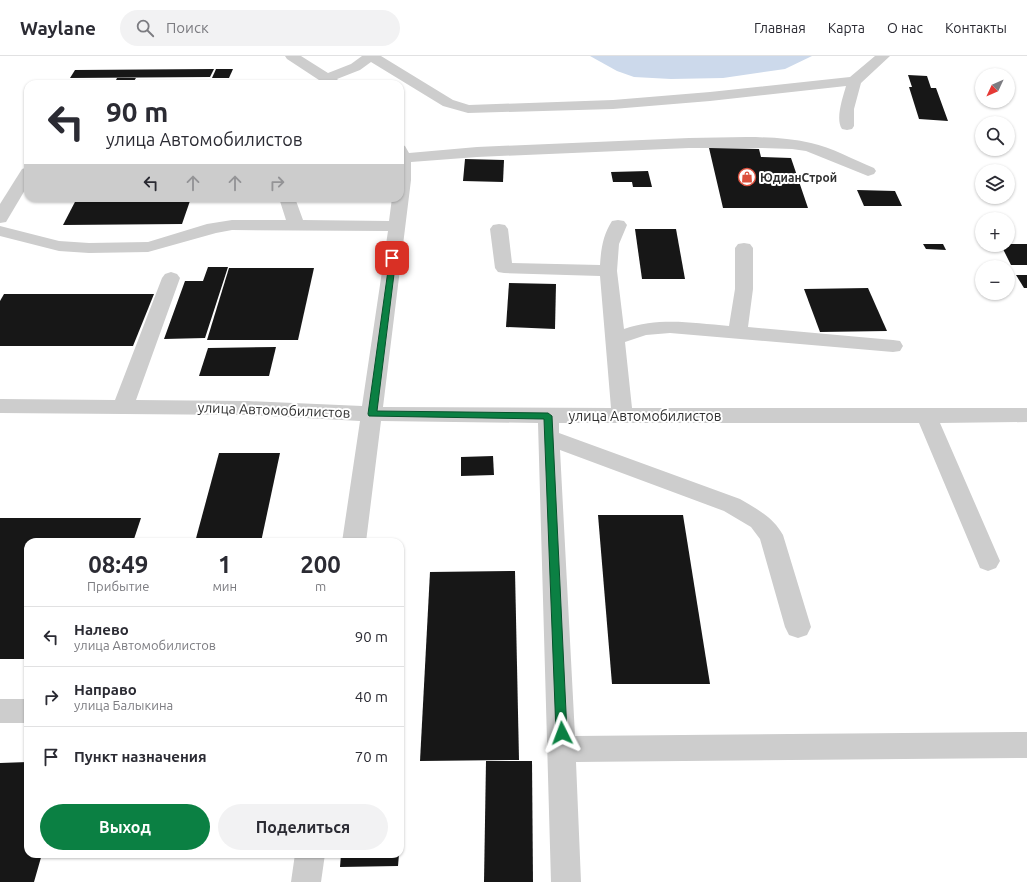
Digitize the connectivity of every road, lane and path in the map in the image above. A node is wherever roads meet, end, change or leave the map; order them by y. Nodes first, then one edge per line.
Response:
1 (292, 56) edge
2 (370, 56) edge
3 (883, 56) edge
4 (329, 80) edge
5 (333, 80) edge
6 (854, 81) junction
7 (847, 126) dead end
8 (404, 154) edge
9 (868, 171) dead end
10 (24, 179) edge
11 (288, 202) edge
12 (400, 202) edge
13 (0, 218) edge
14 (618, 225) dead end
15 (296, 226) junction
16 (396, 226) junction
17 (499, 229) dead end
18 (0, 231) edge
19 (744, 248) dead end
20 (608, 270) junction
21 (171, 278) dead end
22 (738, 333) junction
23 (615, 339) junction
24 (893, 346) dead end
25 (0, 406) edge
26 (123, 407) junction
27 (372, 414) junction
28 (622, 416) junction
29 (927, 416) junction
30 (1027, 416) edge
31 (548, 427) junction
32 (355, 538) edge
33 (988, 560) dead end
34 (798, 627) dead end
35 (0, 711) edge
36 (24, 711) edge
37 (1027, 745) edge
38 (562, 749) junction
39 (309, 858) edge
40 (306, 882) edge
41 (566, 882) edge

1 - 4 street
2 - 5 street
2 - 6 street
3 - 6 street
6 - 7 street
8 - 9 street
10 - 13 street
11 - 15 street
12 - 16 street
14 - 20 street
15 - 16 street
15 - 18 street
16 - 27 street
17 - 20 street
19 - 22 street
20 - 23 street
21 - 26 street
22 - 23 street
22 - 24 street
23 - 28 street
25 - 26 street, улица Автомобилистов
26 - 27 street, улица Автомобилистов
27 - 31 street, улица Автомобилистов
27 - 32 street
28 - 29 street, улица Автомобилистов
28 - 31 street, улица Автомобилистов
29 - 30 street, улица Автомобилистов
29 - 33 street
31 - 34 street
31 - 38 street
35 - 36 street
37 - 38 street
38 - 41 street
39 - 40 street

